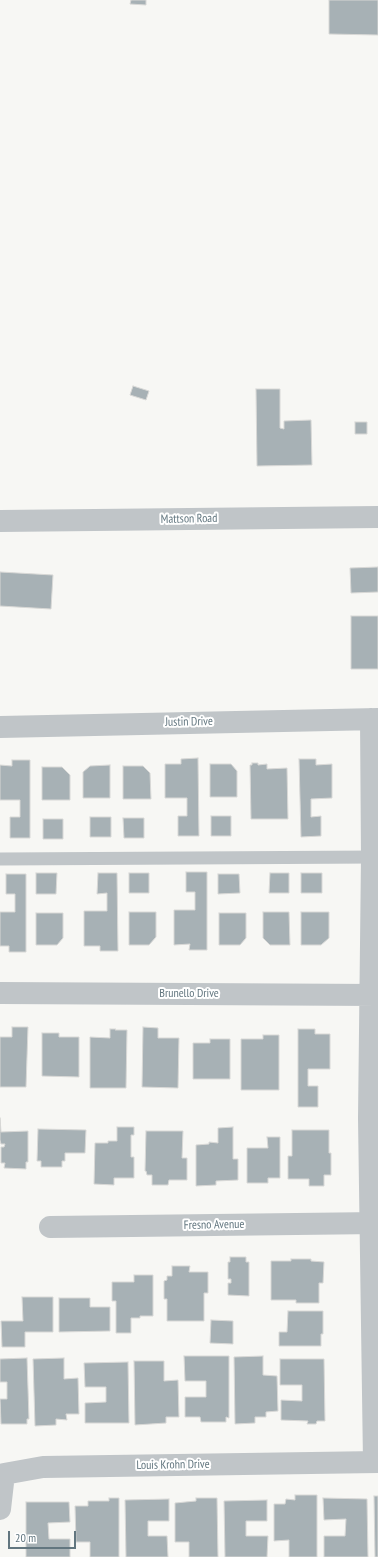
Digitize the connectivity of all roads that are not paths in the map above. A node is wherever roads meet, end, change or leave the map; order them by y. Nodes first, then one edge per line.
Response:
1 (378, 517) edge
2 (0, 521) edge
3 (374, 719) edge
4 (0, 726) edge
5 (375, 857) edge
6 (0, 859) edge
7 (0, 993) edge
8 (374, 996) edge
9 (374, 1223) edge
10 (50, 1227) dead end
11 (376, 1462) edge
12 (0, 1509) edge

1 - 2 street, Mattson Road
3 - 4 street, Justin Drive
3 - 5 street
5 - 6 lane
5 - 8 street
7 - 8 street, Brunello Drive
8 - 9 street
9 - 10 street, Fresno Avenue
9 - 11 street
11 - 12 street, Louis Krohn Drive

